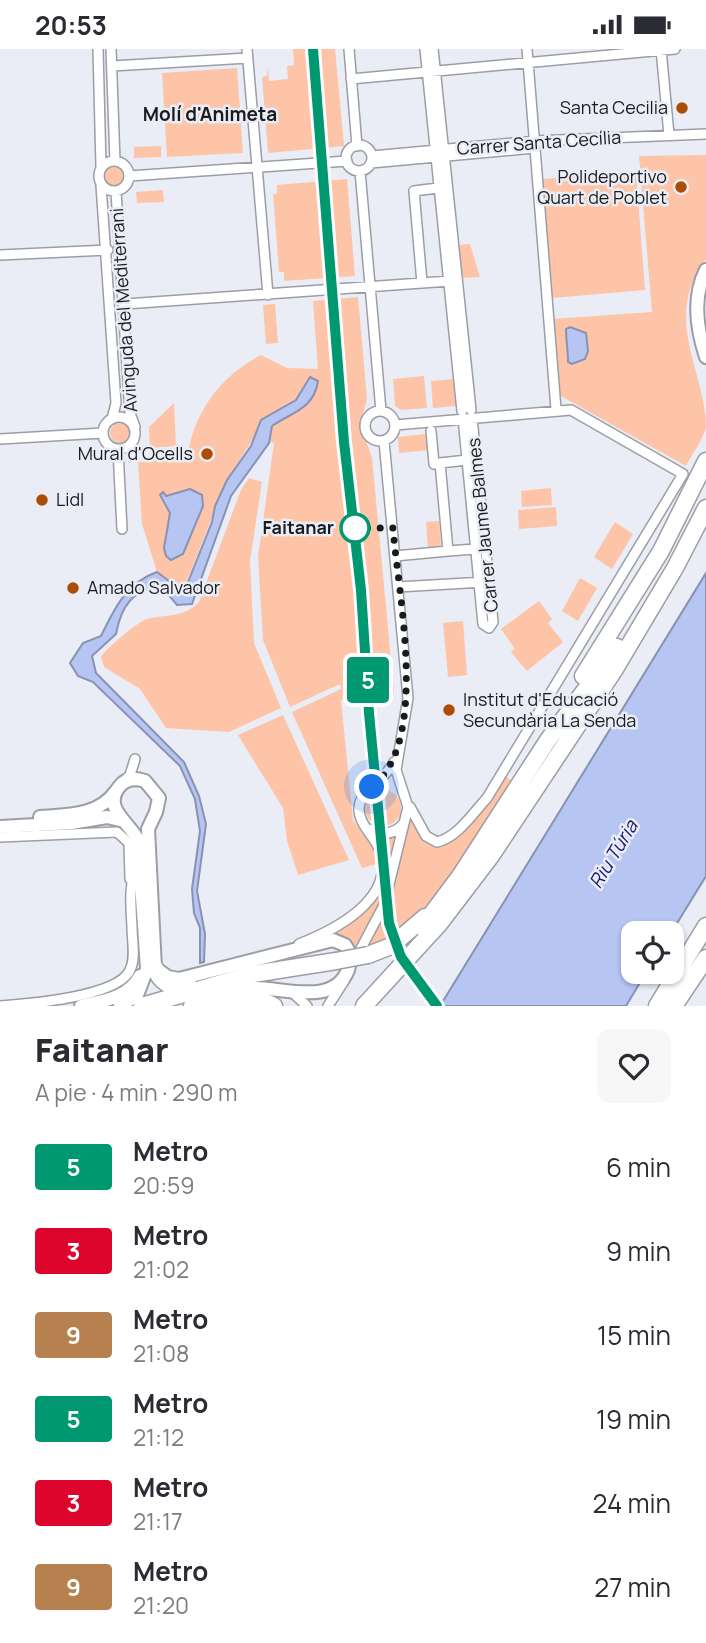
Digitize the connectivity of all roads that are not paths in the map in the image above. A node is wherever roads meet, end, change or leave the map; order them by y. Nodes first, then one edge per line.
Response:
1 (98, 49) edge
2 (111, 49) edge
3 (349, 49) edge
4 (425, 49) edge
5 (433, 49) edge
6 (527, 49) edge
7 (675, 49) edge
8 (661, 51) edge
9 (248, 54) edge
10 (528, 65) junction
11 (112, 66) junction
12 (431, 71) junction
13 (351, 79) junction
14 (706, 134) edge
15 (669, 135) junction
16 (534, 144) junction
17 (358, 146) junction
18 (439, 154) junction
19 (372, 159) junction
20 (114, 161) junction
21 (347, 161) junction
22 (101, 167) junction
23 (259, 169) junction
24 (360, 171) junction
25 (130, 176) junction
26 (102, 185) junction
27 (438, 188) junction
28 (116, 191) junction
29 (108, 250) junction
30 (0, 255) edge
31 (706, 270) edge
32 (451, 281) junction
33 (422, 283) junction
34 (370, 286) junction
35 (268, 295) junction
36 (125, 304) junction
37 (706, 357) edge
38 (556, 409) junction
39 (381, 411) junction
40 (467, 414) junction
41 (112, 419) junction
42 (395, 425) junction
43 (135, 427) junction
44 (431, 431) dead end
45 (103, 433) junction
46 (0, 439) edge
47 (384, 441) junction
48 (118, 450) junction
49 (467, 460) junction
50 (706, 461) edge
51 (440, 463) junction
52 (682, 474) junction
53 (689, 499) junction
54 (706, 508) edge
55 (706, 520) edge
56 (122, 529) dead end
57 (694, 531) junction
58 (475, 549) junction
59 (448, 551) junction
60 (395, 556) junction
61 (484, 582) junction
62 (398, 587) junction
63 (615, 669) junction
64 (397, 753) junction
65 (145, 781) junction
66 (121, 785) junction
67 (372, 787) junction
68 (404, 797) junction
69 (506, 803) junction
70 (152, 818) junction
71 (0, 819) edge
72 (404, 822) junction
73 (0, 827) edge
74 (124, 828) junction
75 (369, 829) junction
76 (0, 837) edge
77 (141, 856) junction
78 (131, 897) junction
79 (442, 901) junction
80 (706, 926) edge
81 (144, 938) junction
82 (706, 958) edge
83 (241, 964) junction
84 (155, 968) junction
85 (346, 975) junction
86 (207, 987) junction
87 (292, 992) junction
88 (0, 1006) edge
89 (81, 1006) edge
90 (120, 1006) edge
91 (142, 1006) edge
92 (185, 1006) edge
93 (192, 1006) edge
94 (274, 1006) edge
95 (307, 1006) edge
96 (328, 1006) edge
97 (352, 1006) edge
98 (364, 1006) edge
99 (657, 1006) edge
100 (674, 1006) edge

1 - 22 street
2 - 11 street
3 - 13 street
4 - 12 street, Carrer Jaume Balmes
5 - 12 street, Carrer Jaume Balmes
6 - 10 street
7 - 8 street
8 - 10 street
8 - 15 street
9 - 11 street
9 - 23 street
10 - 12 street
10 - 16 street
11 - 20 street
12 - 13 street
12 - 18 street, Carrer Jaume Balmes
13 - 17 street
14 - 15 street, Carrer Santa Cecília
15 - 16 street, Carrer Santa Cecília
16 - 18 street, Carrer Santa Cecília
16 - 38 street
17 - 19 street
17 - 21 street
18 - 19 street, Carrer Santa Cecília
18 - 27 street, Carrer Jaume Balmes
18 - 32 street, Carrer Jaume Balmes
19 - 24 street
20 - 22 street
20 - 25 street
21 - 23 street
21 - 24 street
22 - 26 street
23 - 25 street
23 - 35 street
24 - 34 street
25 - 28 street
26 - 28 street
26 - 29 street, Avinguda del Mediterrani
27 - 32 street, Carrer Jaume Balmes
27 - 33 street
28 - 36 street, Avinguda del Mediterrani
29 - 30 street
29 - 41 street, Avinguda del Mediterrani
31 - 37 street
32 - 33 street
32 - 40 street, Carrer Jaume Balmes
33 - 34 street
34 - 35 street
34 - 39 street
35 - 36 street
36 - 43 street, Avinguda del Mediterrani
38 - 40 street
38 - 52 street
39 - 42 street
39 - 47 street
40 - 42 street
40 - 49 street, Carrer Jaume Balmes
40 - 61 street, Carrer Jaume Balmes
41 - 43 street
41 - 45 street
42 - 47 street
43 - 48 street
44 - 51 street
45 - 46 street
45 - 48 street
47 - 60 street
48 - 56 street
49 - 51 street
49 - 58 street, Carrer Jaume Balmes
50 - 52 street
50 - 53 highway
51 - 59 street
52 - 53 street
52 - 68 street
53 - 69 highway
54 - 57 highway
55 - 63 highway
57 - 63 highway
57 - 69 highway
58 - 59 street
58 - 61 street, Carrer Jaume Balmes
59 - 60 street
60 - 62 street
61 - 62 street
62 - 64 street
63 - 98 highway
64 - 67 street
64 - 68 street
65 - 66 street
65 - 66 street
65 - 70 street
66 - 71 street
66 - 74 street
67 - 68 street
67 - 75 street
68 - 72 street
69 - 79 highway
70 - 74 street
70 - 84 street
72 - 75 street
72 - 85 street
73 - 74 street
74 - 76 street
74 - 77 street
74 - 78 street
75 - 83 street
77 - 78 street
77 - 81 street
78 - 88 street
79 - 86 highway, bridge
79 - 97 highway
80 - 99 highway
81 - 89 street
81 - 90 street
82 - 100 highway
83 - 84 street
83 - 85 street
84 - 86 highway
85 - 87 street
85 - 96 street
86 - 91 highway
87 - 92 street
87 - 95 street
93 - 94 highway

